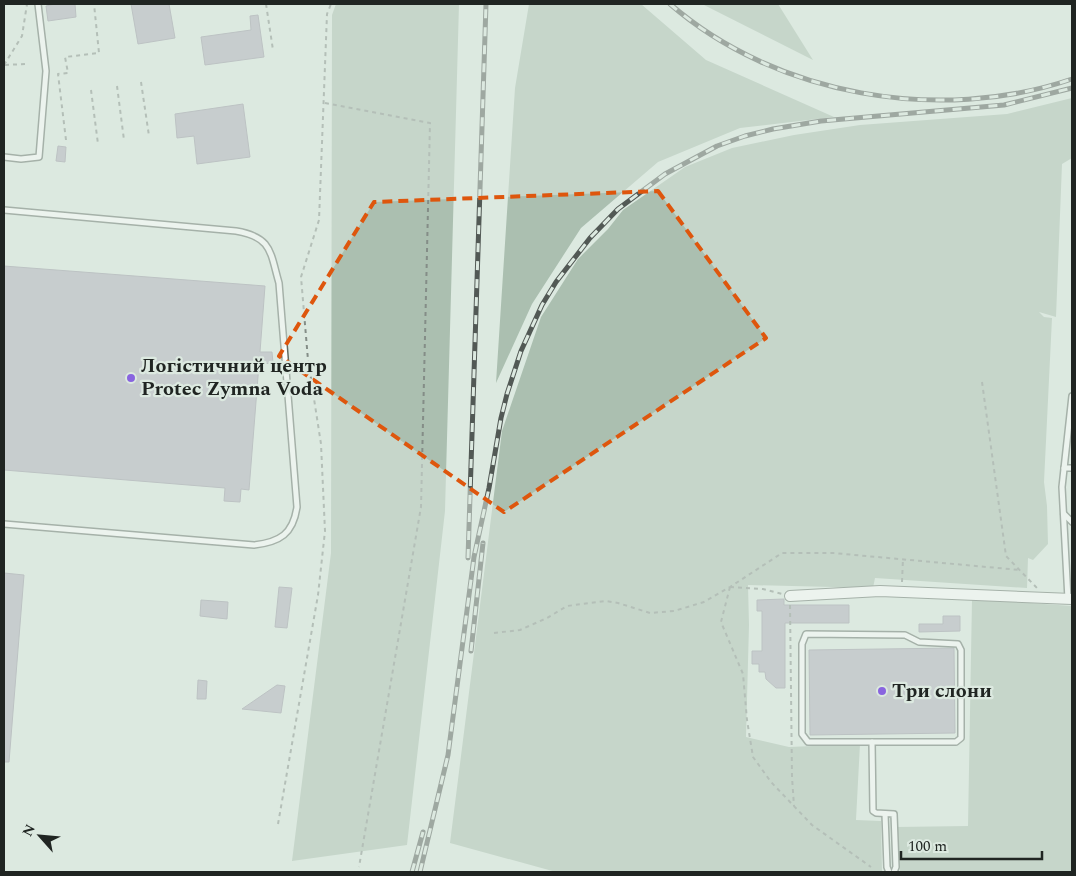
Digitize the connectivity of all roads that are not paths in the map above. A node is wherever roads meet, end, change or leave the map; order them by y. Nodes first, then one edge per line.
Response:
1 (38, 4) edge
2 (4, 158) edge
3 (4, 210) edge
4 (1072, 396) edge
5 (1064, 468) junction
6 (1072, 468) edge
7 (1064, 514) junction
8 (1072, 522) edge
9 (4, 524) edge
10 (790, 596) road end
11 (1070, 599) edge
12 (872, 742) junction
13 (886, 814) junction
14 (889, 872) edge
15 (894, 872) edge

1 - 2 lane
3 - 9 lane
4 - 5 lane
5 - 6 lane
5 - 7 lane
7 - 8 lane
7 - 11 lane
10 - 11 street
12 - 12 lane
12 - 13 lane
13 - 14 lane
13 - 15 lane

